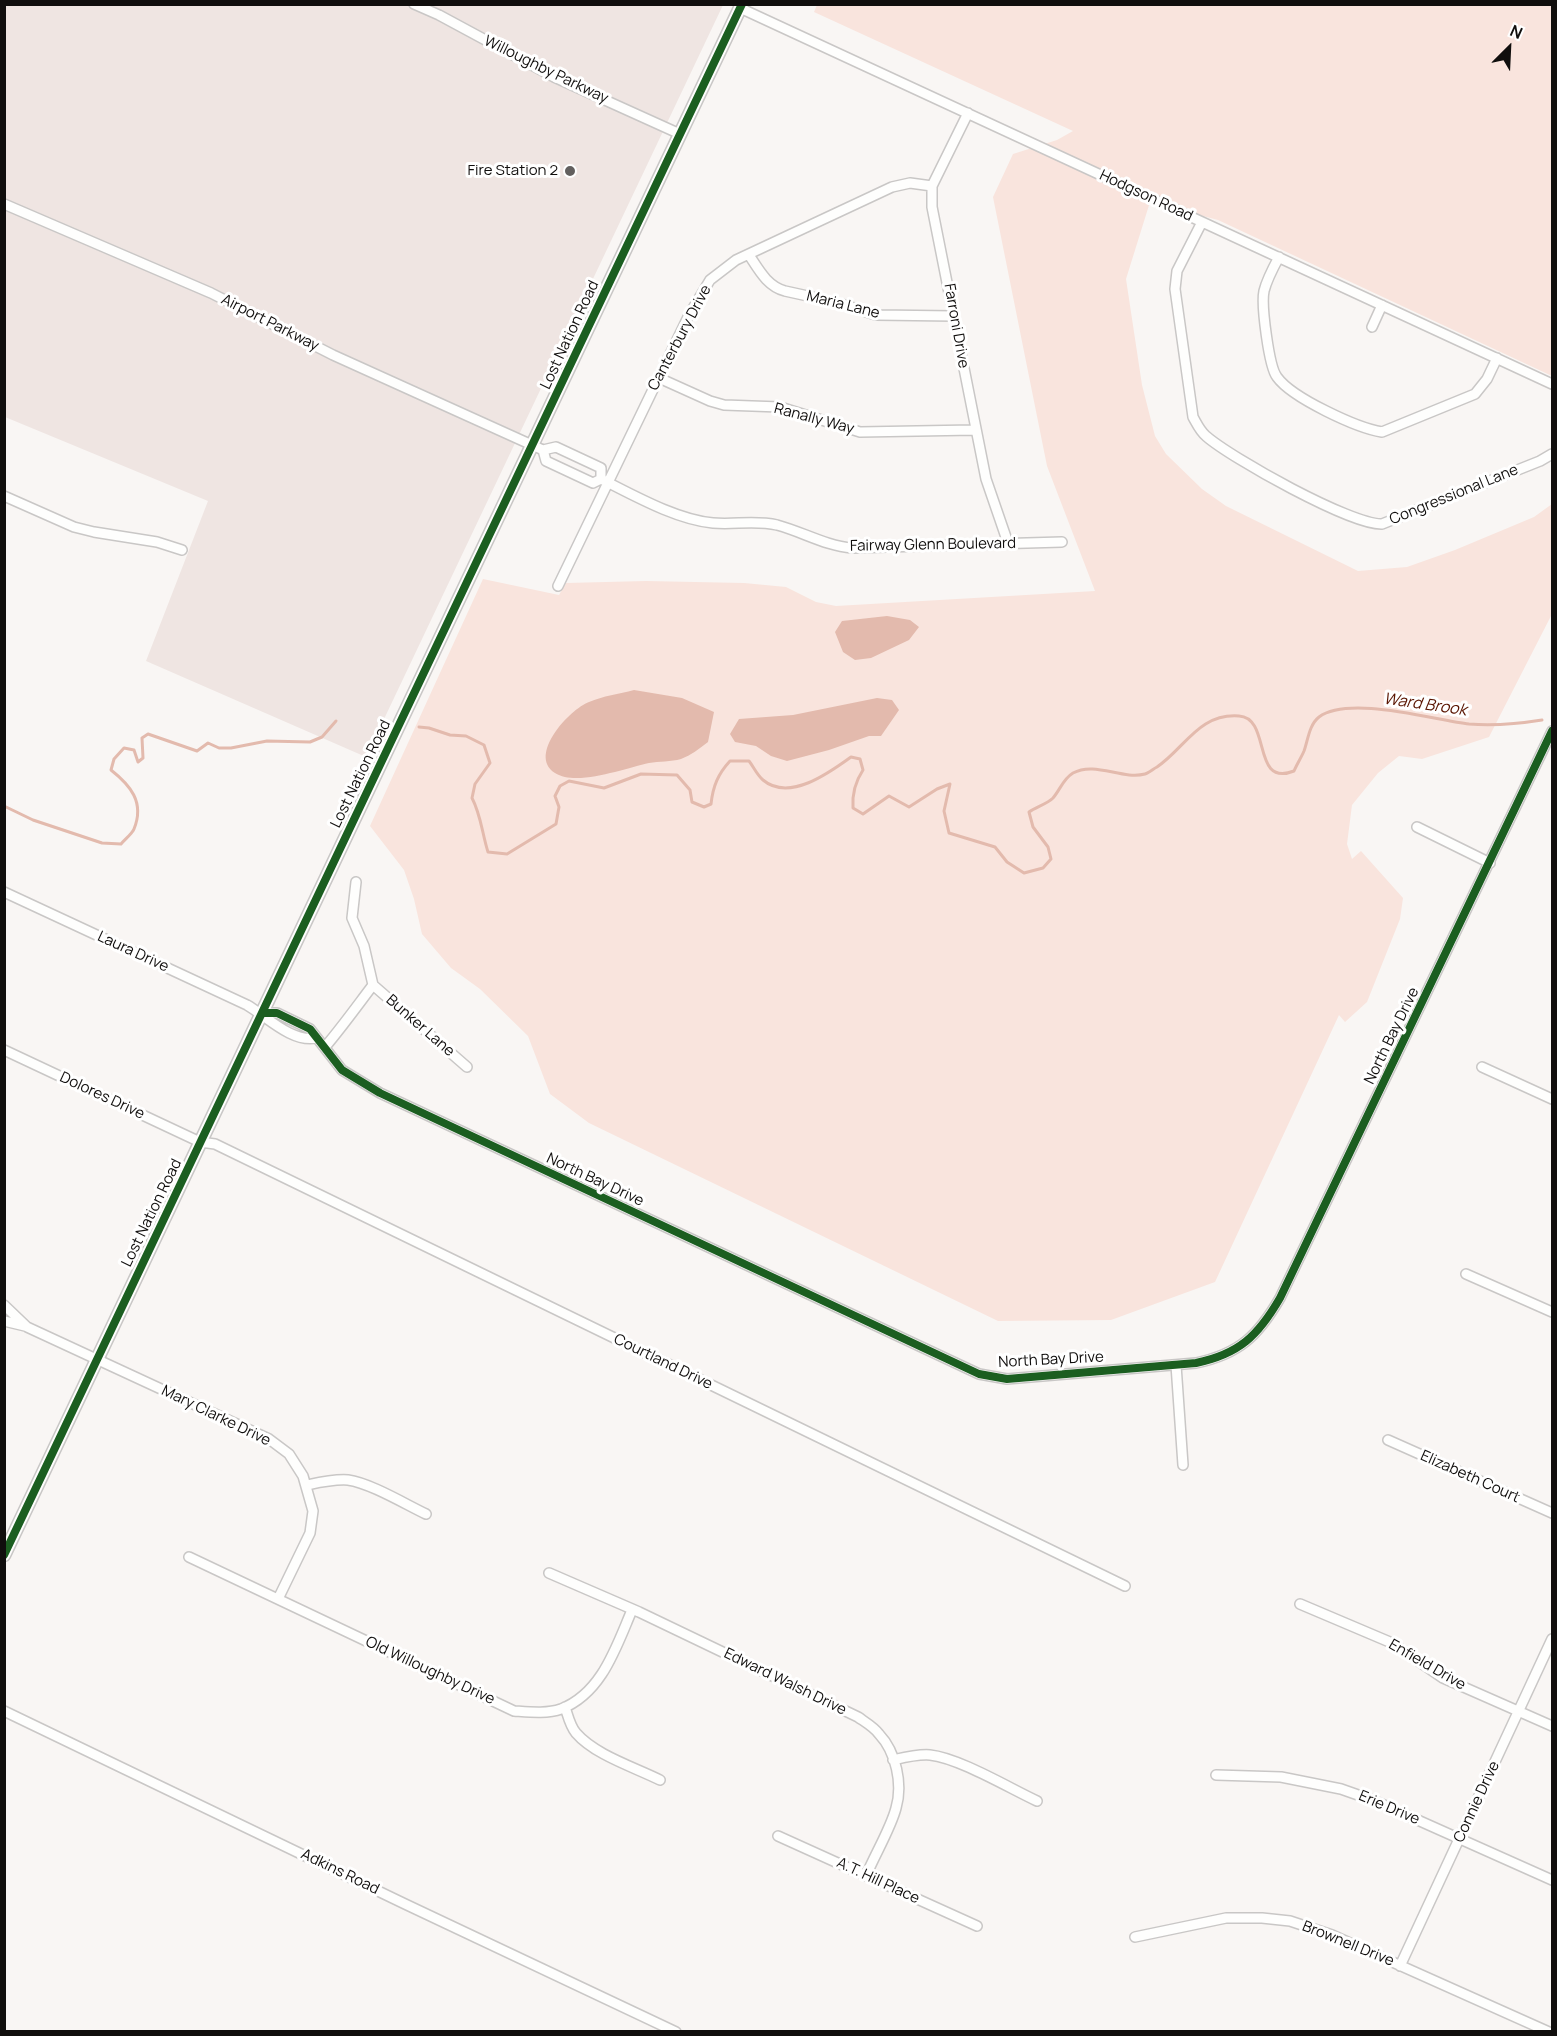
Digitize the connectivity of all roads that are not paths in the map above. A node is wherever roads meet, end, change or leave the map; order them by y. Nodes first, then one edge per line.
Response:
1 (414, 4) edge
2 (741, 6) edge
3 (968, 113) junction
4 (680, 134) junction
5 (932, 186) junction
6 (4, 204) edge
7 (1202, 222) junction
8 (749, 255) junction
9 (1279, 257) junction
10 (1382, 305) junction
11 (954, 316) junction
12 (1372, 327) dead end
13 (1497, 358) junction
14 (658, 378) junction
15 (1552, 384) edge
16 (975, 430) junction
17 (538, 448) junction
18 (1552, 454) edge
19 (604, 480) junction
20 (4, 496) edge
21 (1062, 542) dead end
22 (1008, 543) junction
23 (182, 550) dead end
24 (558, 586) dead end
25 (1552, 731) edge
26 (1417, 827) dead end
27 (1490, 863) junction
28 (356, 882) dead end
29 (4, 892) edge
30 (373, 985) junction
31 (262, 1013) junction
32 (325, 1047) junction
33 (4, 1050) edge
34 (467, 1067) dead end
35 (1482, 1067) dead end
36 (1552, 1099) edge
37 (200, 1142) junction
38 (1466, 1274) dead end
39 (4, 1305) edge
40 (1552, 1312) edge
41 (4, 1321) edge
42 (27, 1327) junction
43 (97, 1359) junction
44 (1176, 1365) junction
45 (1388, 1440) dead end
46 (1183, 1465) dead end
47 (307, 1485) junction
48 (1552, 1513) edge
49 (426, 1514) dead end
50 (4, 1555) edge
51 (189, 1557) dead end
52 (549, 1573) dead end
53 (1125, 1586) dead end
54 (278, 1599) junction
55 (1300, 1604) dead end
56 (632, 1610) junction
57 (1552, 1639) edge
58 (565, 1707) junction
59 (4, 1711) edge
60 (1519, 1712) junction
61 (1552, 1726) edge
62 (893, 1760) junction
63 (1216, 1775) dead end
64 (660, 1780) dead end
65 (1037, 1801) dead end
66 (778, 1836) dead end
67 (1460, 1839) junction
68 (866, 1875) junction
69 (1552, 1880) edge
70 (976, 1926) dead end
71 (1135, 1937) dead end
72 (1400, 1966) junction
73 (676, 2031) edge
74 (1549, 2031) edge

1 - 4 street, Willoughby Parkway
2 - 3 street, Hodgson Road
2 - 4 street, Lost Nation Road
3 - 5 street, Farroni Drive
3 - 7 street, Hodgson Road
4 - 17 street, Lost Nation Road
5 - 8 street, Canterbury Drive
5 - 11 street, Farroni Drive
6 - 17 street, Airport Parkway
7 - 9 street, Hodgson Road
7 - 18 street, Congressional Lane
8 - 11 street, Maria Lane
8 - 14 street, Canterbury Drive
9 - 10 street, Hodgson Road
9 - 13 street
10 - 12 street
10 - 13 street, Hodgson Road
11 - 16 street, Farroni Drive
13 - 15 street, Hodgson Road
14 - 16 street, Ranally Way
14 - 19 street, Canterbury Drive
16 - 22 street, Farroni Drive
17 - 19 street, Fairway Glenn Boulevard
17 - 19 street, Fairway Glenn Boulevard
17 - 31 street, Lost Nation Road
19 - 22 street, Fairway Glenn Boulevard
19 - 24 street, Canterbury Drive
20 - 23 street
21 - 22 street, Fairway Glenn Boulevard
25 - 27 street, North Bay Drive
26 - 27 street
27 - 44 street, North Bay Drive
28 - 30 street, Bunker Lane
29 - 31 street, Laura Drive
30 - 32 street, Bunker Lane
30 - 34 street, Bunker Lane
31 - 32 street, North Bay Drive
31 - 37 street, Lost Nation Road
32 - 44 street, North Bay Drive
33 - 37 street, Dolores Drive
35 - 36 street
37 - 43 street, Lost Nation Road
37 - 53 street, Courtland Drive
38 - 40 street
39 - 42 street
41 - 42 street
42 - 43 street, Mary Clarke Drive
43 - 47 street, Mary Clarke Drive
43 - 50 street, Lost Nation Road
44 - 46 street
45 - 48 street, Elizabeth Court
47 - 49 street
47 - 54 street, Mary Clarke Drive
51 - 54 street, Old Willoughby Drive
52 - 56 street, Edward Walsh Drive
54 - 58 street, Old Willoughby Drive
55 - 60 street, Enfield Drive
56 - 58 street, Old Willoughby Drive
56 - 62 street, Edward Walsh Drive
57 - 60 street, Connie Drive
58 - 64 street
59 - 73 street, Adkins Road
60 - 61 street, Enfield Drive
60 - 67 street, Connie Drive
62 - 65 street
62 - 68 street, Edward Walsh Drive
63 - 67 street, Erie Drive
66 - 68 street, A.T. Hill Place
67 - 69 street, Erie Drive
67 - 72 street, Connie Drive
68 - 70 street, A.T. Hill Place
71 - 72 street, Brownell Drive
72 - 74 street, Brownell Drive

